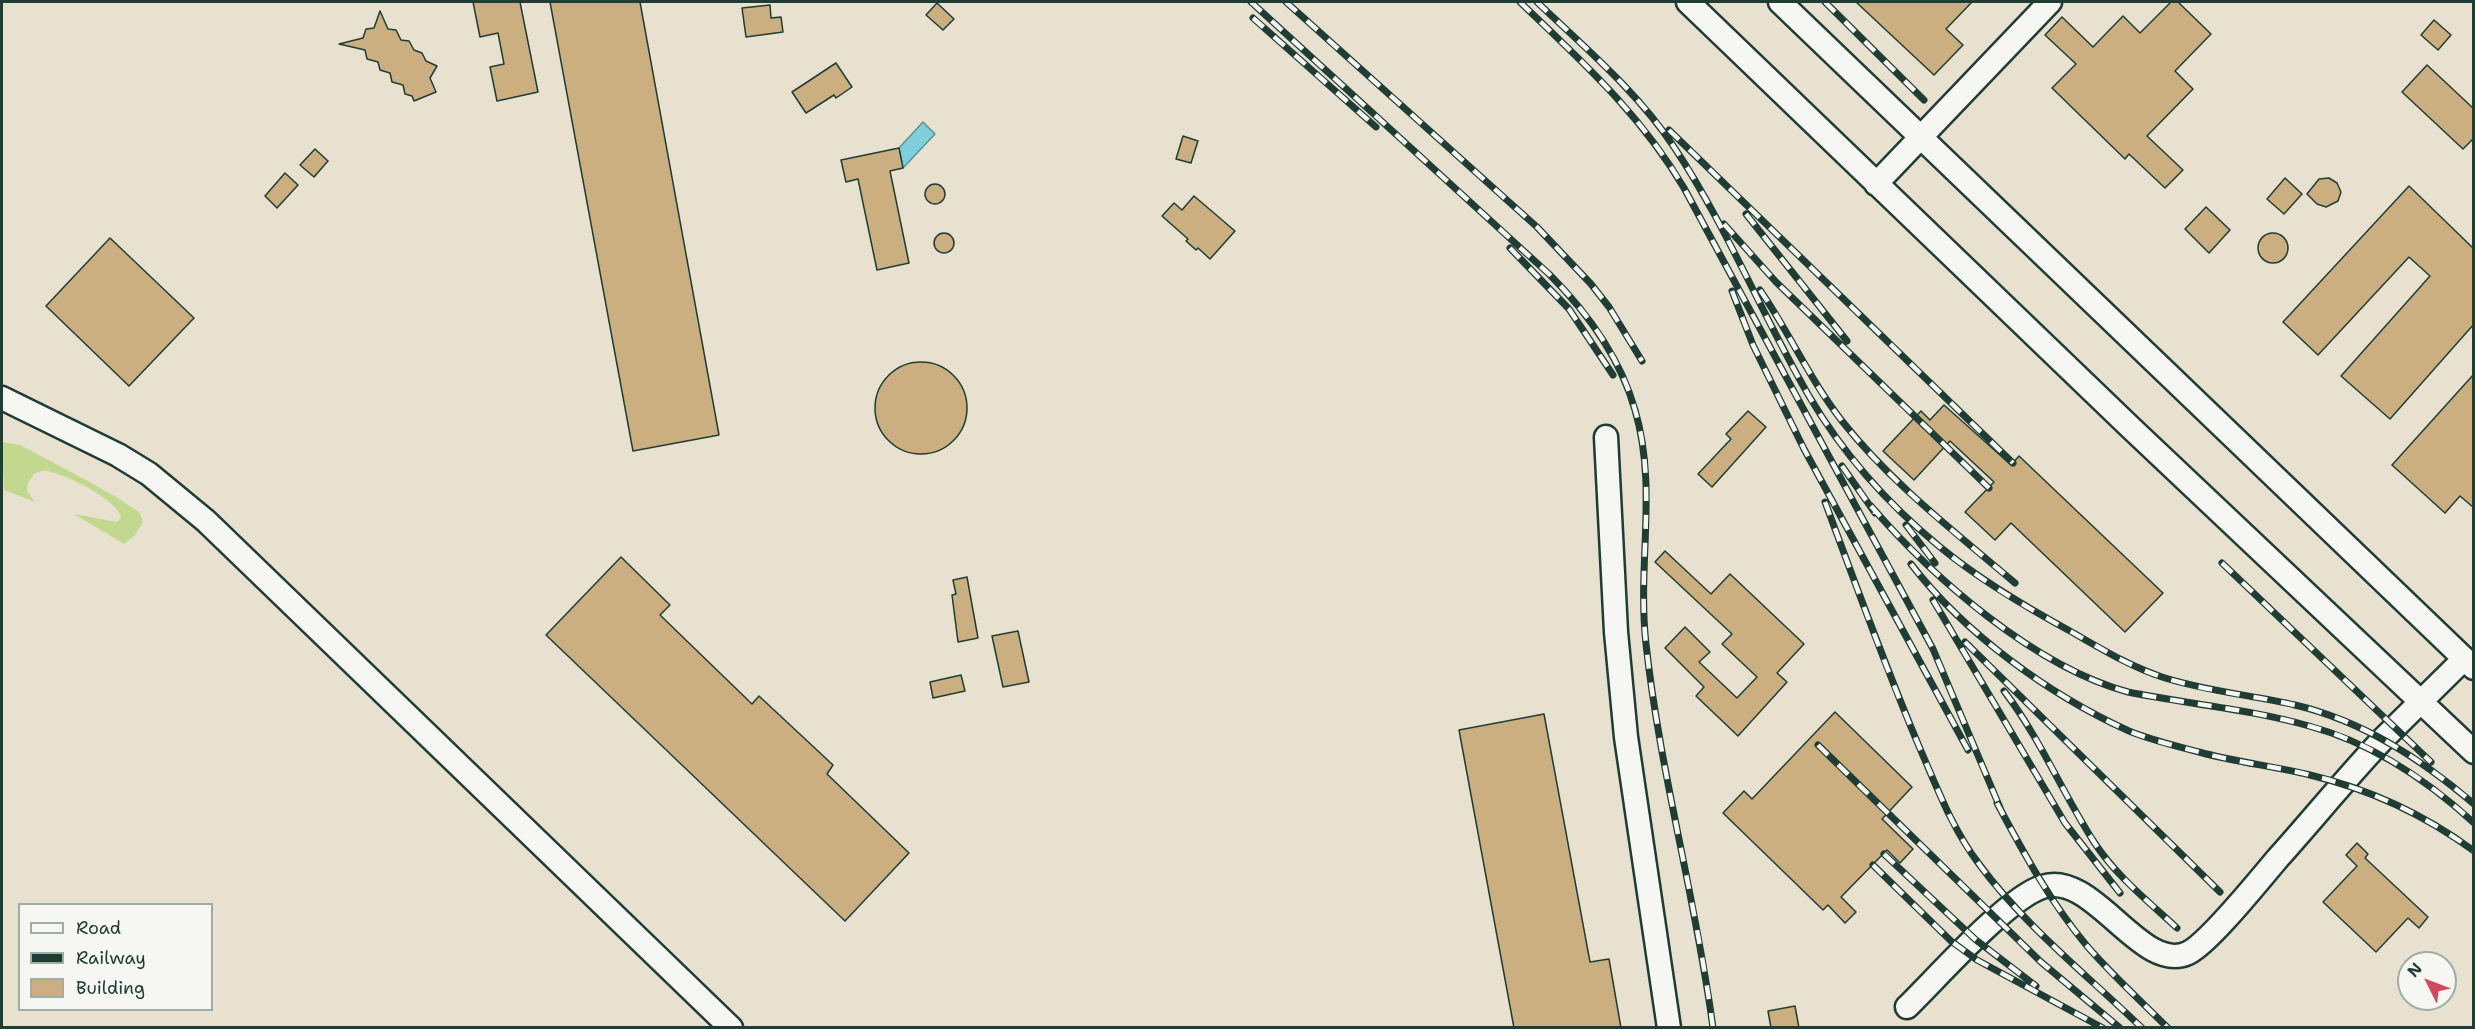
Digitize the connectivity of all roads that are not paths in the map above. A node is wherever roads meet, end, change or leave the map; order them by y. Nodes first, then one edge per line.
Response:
1 (1688, 2) edge
2 (1780, 2) edge
3 (2050, 2) edge
4 (1920, 137) junction
5 (1875, 184) junction
6 (2, 398) edge
7 (1606, 436) dead end
8 (2469, 663) edge
9 (2422, 702) junction
10 (2474, 752) edge
11 (1908, 1007) dead end
12 (731, 1028) edge
13 (1669, 1028) edge

1 - 5 lane
2 - 4 lane
3 - 4 lane
4 - 5 lane
4 - 8 lane
5 - 9 lane
6 - 12 lane
7 - 13 lane
8 - 9 lane
9 - 10 lane
9 - 11 lane

